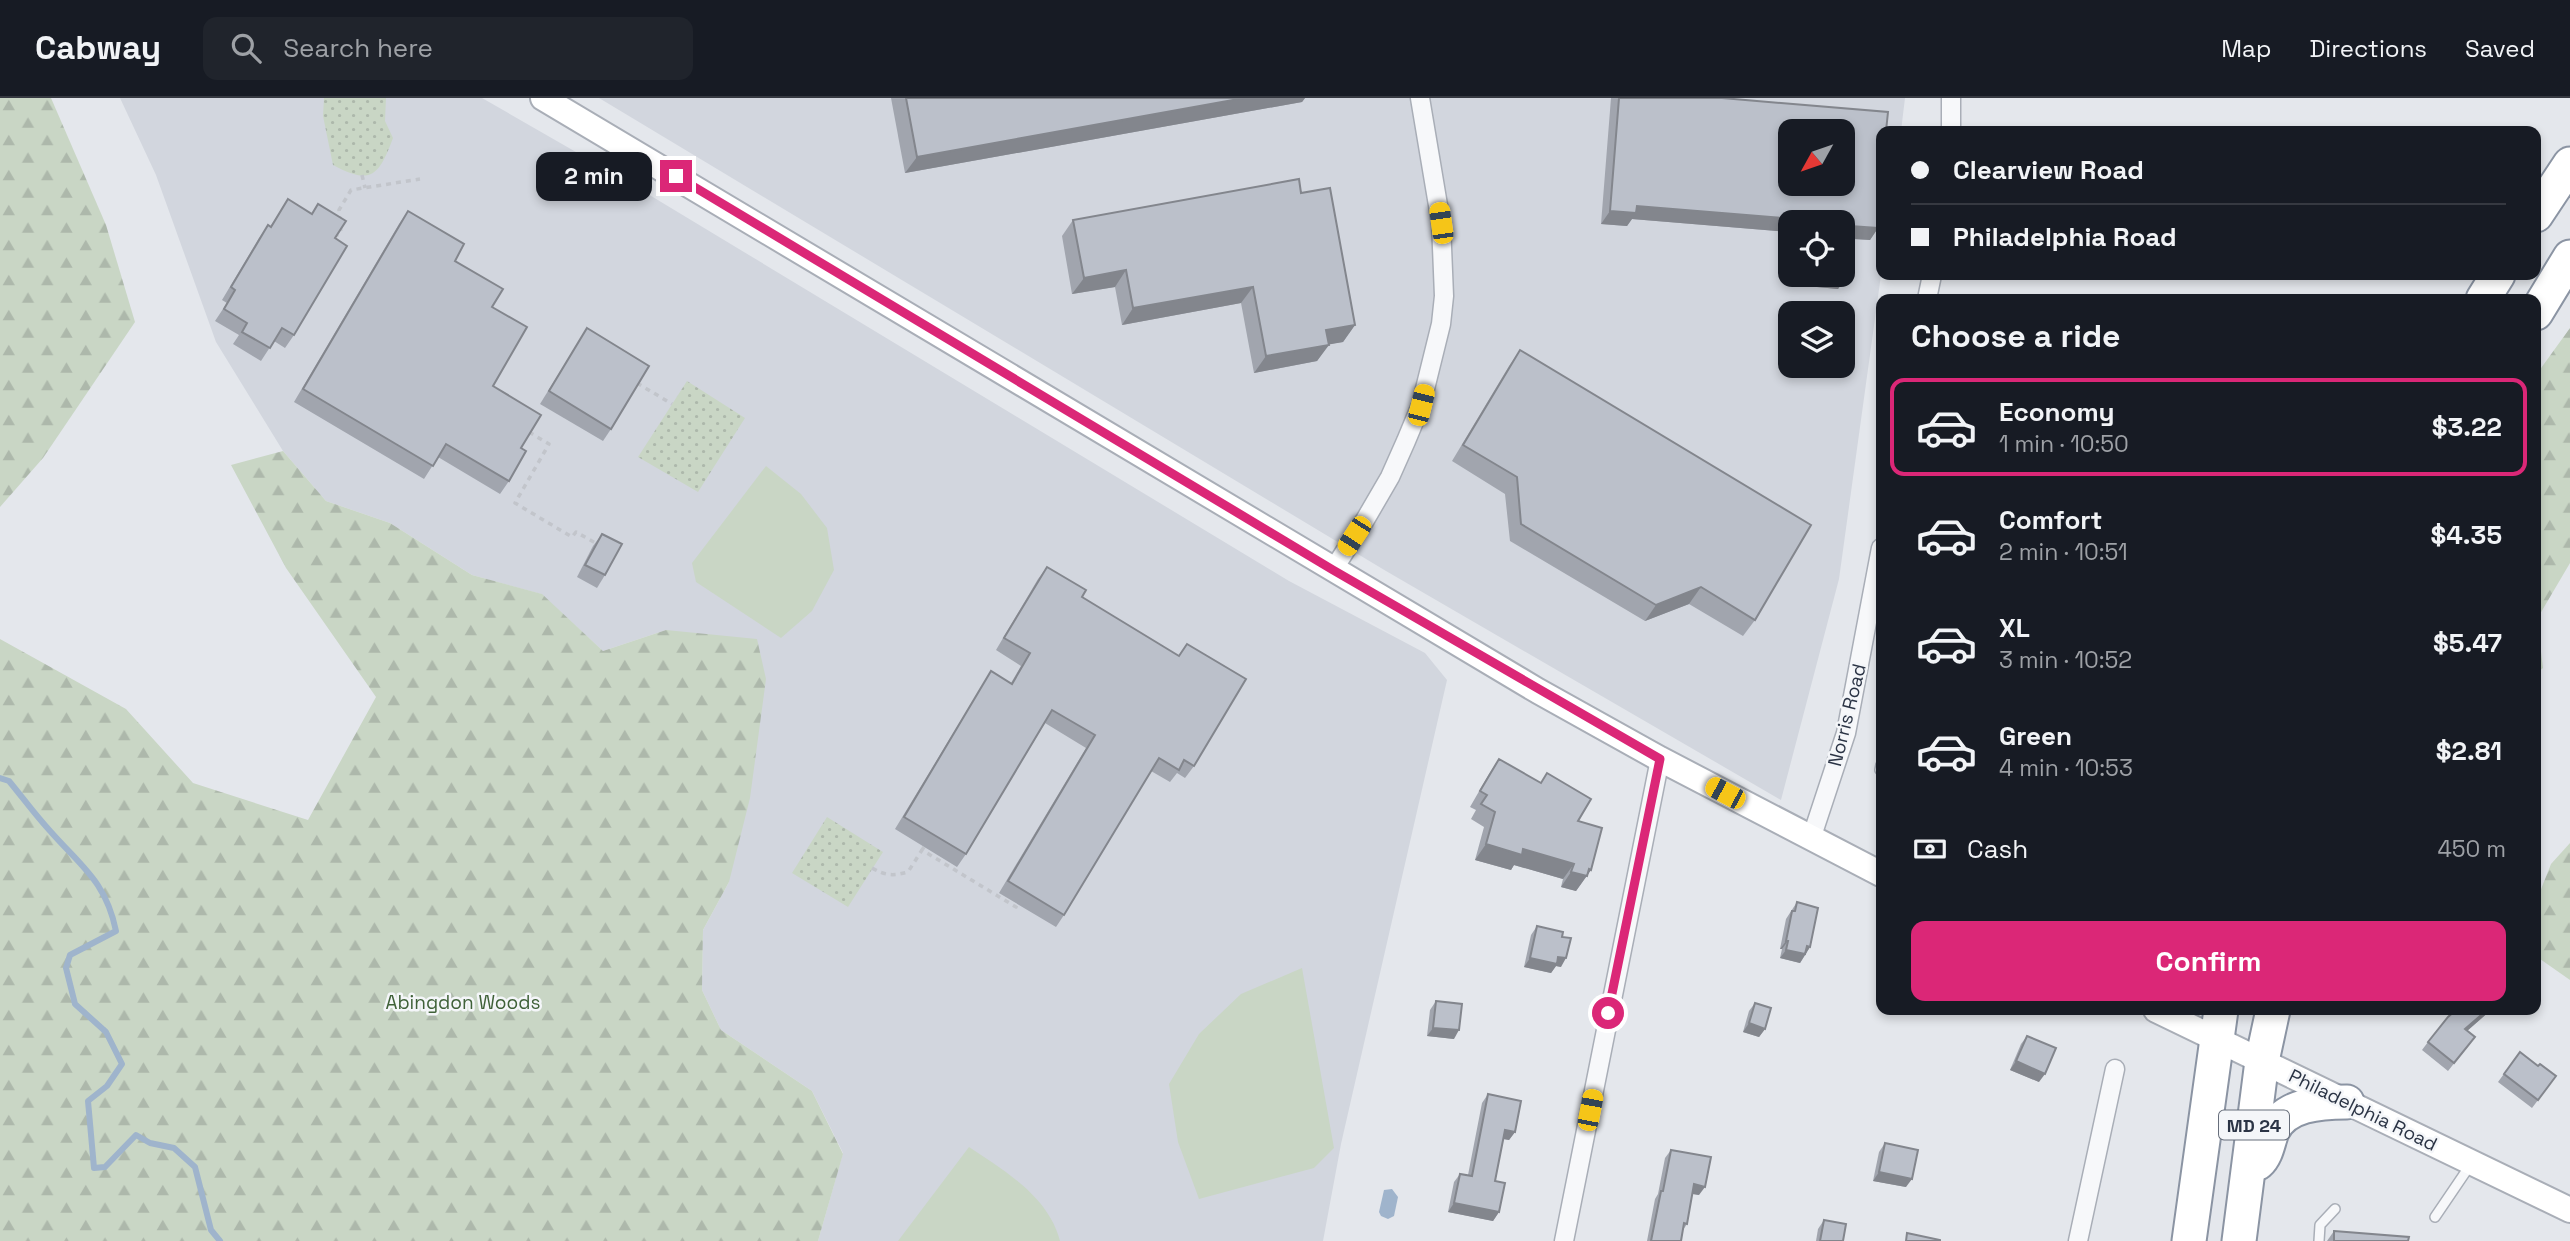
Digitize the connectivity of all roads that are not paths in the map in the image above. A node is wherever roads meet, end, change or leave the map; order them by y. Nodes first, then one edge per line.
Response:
1 (543, 98) edge
2 (1420, 98) edge
3 (1951, 98) edge
4 (1951, 126) edge
5 (2570, 164) edge
6 (2541, 208) edge
7 (2570, 257) edge
8 (2541, 305) edge
9 (1333, 570) junction
10 (1876, 587) edge
11 (1660, 759) junction
12 (1811, 839) junction
13 (1876, 872) edge
14 (2179, 1015) edge
15 (2272, 1015) edge
16 (2219, 1024) edge
17 (2262, 1061) junction
18 (2115, 1069) dead end
19 (2347, 1102) junction
20 (2472, 1163) junction
21 (2249, 1171) junction
22 (2335, 1209) dead end
23 (2570, 1210) edge
24 (2435, 1217) dead end
25 (1564, 1241) edge
26 (2078, 1241) edge
27 (2189, 1241) edge
28 (2239, 1241) edge
29 (2319, 1241) edge

1 - 9 main road
2 - 9 street
3 - 4 street
5 - 6 highway
7 - 8 highway
9 - 11 main road
10 - 12 street, Norris Road
11 - 12 main road
11 - 25 street
12 - 13 main road
14 - 16 main road, Philadelphia Road
15 - 17 highway, MD 24
16 - 17 main road, Philadelphia Road
16 - 27 highway, MD 24
17 - 19 main road, Philadelphia Road
17 - 21 highway, MD 24
18 - 26 street
19 - 20 main road, Philadelphia Road
19 - 21 highway
20 - 23 main road, Philadelphia Road
20 - 24 lane
21 - 28 highway, MD 24
22 - 29 lane

